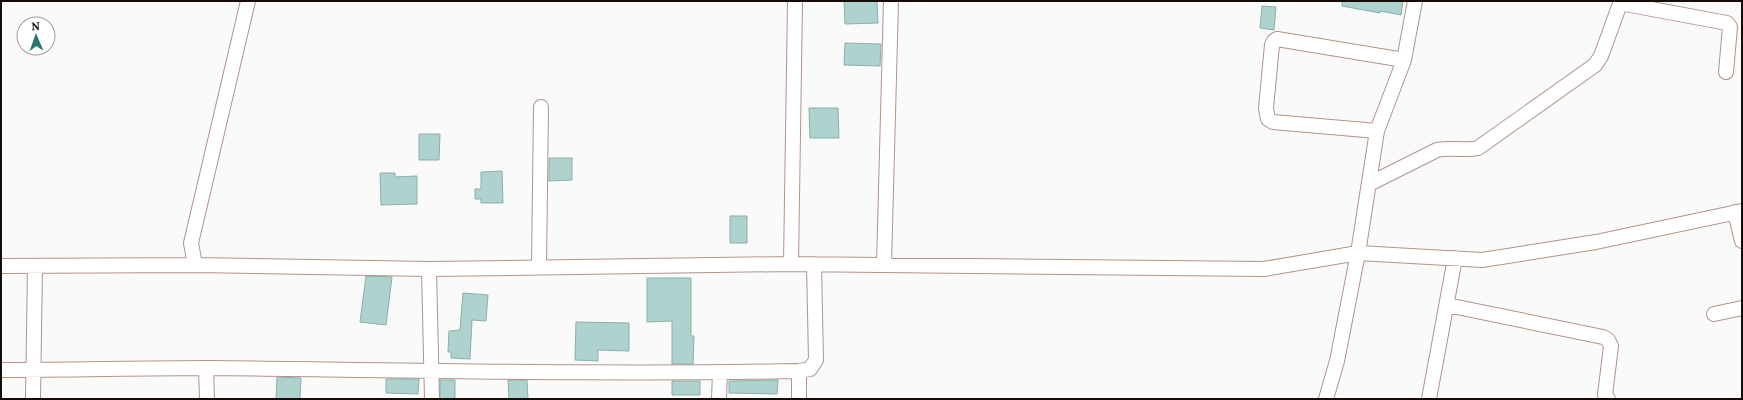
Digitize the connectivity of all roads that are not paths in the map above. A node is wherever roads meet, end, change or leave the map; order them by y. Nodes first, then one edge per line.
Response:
1 (248, 1) edge
2 (795, 1) edge
3 (890, 1) edge
4 (1415, 1) edge
5 (1621, 1) edge
6 (1404, 60) junction
7 (1726, 72) dead end
8 (541, 107) dead end
9 (1378, 131) junction
10 (1369, 184) junction
11 (1739, 212) edge
12 (1741, 232) edge
13 (1358, 254) junction
14 (1456, 258) junction
15 (791, 264) junction
16 (814, 264) junction
17 (196, 265) junction
18 (884, 265) junction
19 (1, 266) edge
20 (35, 266) junction
21 (539, 268) junction
22 (429, 269) junction
23 (1447, 305) junction
24 (1742, 308) edge
25 (1714, 314) dead end
26 (206, 368) junction
27 (1, 370) edge
28 (34, 370) junction
29 (432, 371) junction
30 (799, 371) junction
31 (720, 372) junction
32 (33, 399) edge
33 (207, 399) edge
34 (432, 399) edge
35 (719, 399) edge
36 (799, 399) edge
37 (1326, 399) edge
38 (1429, 399) edge
39 (1608, 399) edge

1 - 17 street
2 - 15 street
3 - 18 street
4 - 6 street
5 - 7 street
5 - 10 street
6 - 9 street
6 - 9 street
8 - 21 street
9 - 10 street
10 - 13 street
11 - 12 street
11 - 14 street
13 - 14 street
13 - 18 street
13 - 37 street
14 - 23 street
15 - 16 street
15 - 21 street
16 - 18 street
16 - 30 street
17 - 20 street
17 - 22 street
19 - 20 street
20 - 28 street
21 - 22 street
22 - 29 street
23 - 38 street
23 - 39 street
24 - 25 street
26 - 28 street
26 - 29 street
26 - 33 street
27 - 28 street
28 - 32 street
29 - 31 street
29 - 34 street
30 - 31 street
30 - 36 street
31 - 35 street

